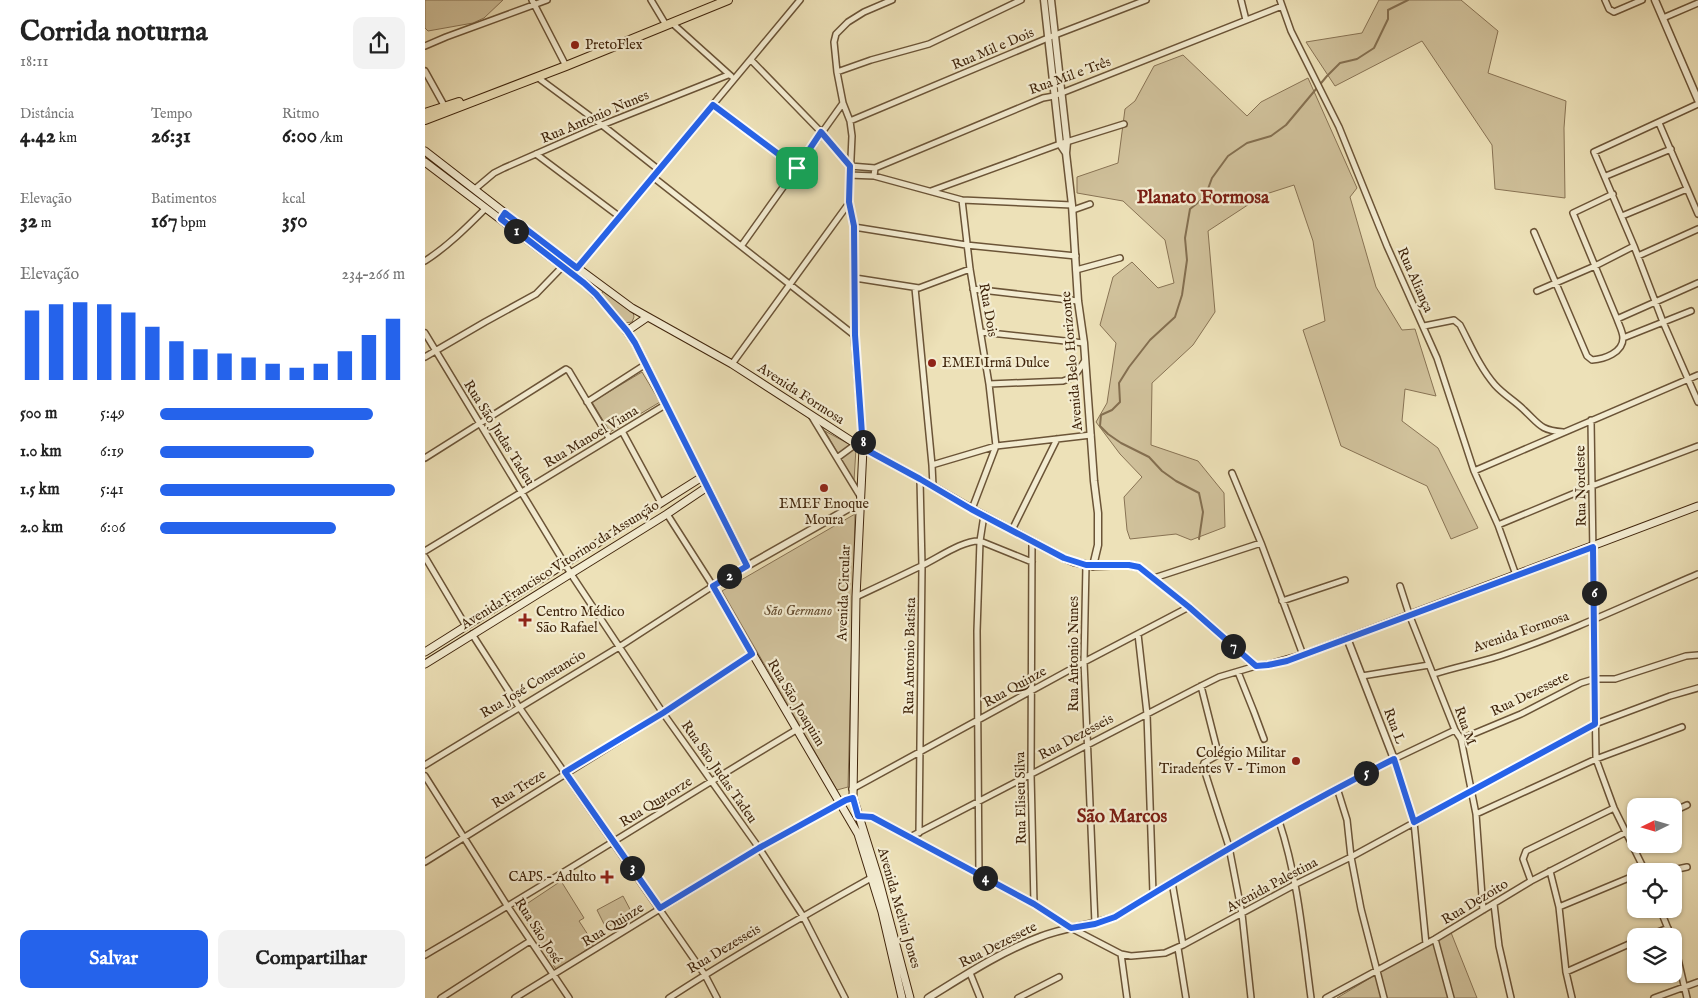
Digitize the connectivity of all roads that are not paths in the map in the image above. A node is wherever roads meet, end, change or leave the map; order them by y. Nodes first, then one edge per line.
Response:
1 (547, 0) edge
2 (651, 0) edge
3 (728, 0) edge
4 (800, 0) edge
5 (892, 0) edge
6 (1021, 0) edge
7 (1043, 0) edge
8 (1051, 0) edge
9 (1146, 0) edge
10 (1241, 0) edge
11 (1281, 0) edge
12 (1605, 0) edge
13 (1642, 0) edge
14 (1655, 0) edge
15 (533, 3) edge
16 (1698, 3) edge
17 (1282, 6) junction
18 (1663, 18) junction
19 (1246, 20) junction
20 (669, 24) junction
21 (1055, 34) junction
22 (1048, 38) junction
23 (425, 46) edge
24 (751, 60) junction
25 (566, 66) junction
26 (425, 72) edge
27 (837, 72) junction
28 (728, 75) junction
29 (537, 77) junction
30 (734, 80) junction
31 (504, 90) junction
32 (1061, 93) junction
33 (1054, 96) junction
34 (1698, 100) edge
35 (843, 103) junction
36 (1698, 104) edge
37 (713, 105) junction
38 (445, 107) junction
39 (425, 113) edge
40 (425, 120) edge
41 (850, 121) junction
42 (1659, 123) junction
43 (1123, 124) dead end
44 (602, 125) junction
45 (821, 132) junction
46 (1063, 143) junction
47 (1671, 149) junction
48 (425, 151) edge
49 (536, 154) junction
50 (425, 162) edge
51 (850, 166) junction
52 (797, 168) junction
53 (875, 168) junction
54 (659, 170) junction
55 (849, 175) junction
56 (874, 176) junction
57 (1606, 176) junction
58 (653, 177) junction
59 (475, 189) junction
60 (1687, 189) junction
61 (930, 192) junction
62 (1613, 194) junction
63 (962, 200) junction
64 (849, 202) junction
65 (1090, 204) dead end
66 (486, 208) junction
67 (1073, 208) junction
68 (1698, 214) edge
69 (503, 216) junction
70 (1622, 216) junction
71 (620, 217) junction
72 (854, 226) junction
73 (1698, 229) edge
74 (1534, 232) dead end
75 (535, 241) junction
76 (741, 245) junction
77 (966, 246) junction
78 (1635, 246) junction
79 (1076, 256) junction
80 (1638, 256) junction
81 (1120, 258) dead end
82 (425, 262) edge
83 (563, 266) junction
84 (1595, 266) junction
85 (577, 268) junction
86 (970, 269) junction
87 (1076, 270) junction
88 (855, 278) junction
89 (1555, 283) junction
90 (1698, 283) edge
91 (791, 284) junction
92 (601, 287) junction
93 (915, 288) junction
94 (973, 289) junction
95 (1537, 291) dead end
96 (596, 294) junction
97 (1078, 301) junction
98 (1656, 302) junction
99 (1691, 311) dead end
100 (646, 318) junction
101 (1617, 319) junction
102 (1663, 322) junction
103 (1423, 326) junction
104 (627, 331) junction
105 (981, 332) junction
106 (425, 333) edge
107 (855, 335) junction
108 (1623, 338) junction
109 (1084, 343) junction
110 (435, 351) junction
111 (425, 357) edge
112 (1084, 362) junction
113 (646, 364) junction
114 (732, 364) junction
115 (1698, 375) edge
116 (1689, 379) junction
117 (989, 384) junction
118 (587, 402) junction
119 (1698, 402) edge
120 (665, 405) junction
121 (812, 416) junction
122 (1591, 420) junction
123 (479, 424) junction
124 (622, 431) junction
125 (1564, 432) junction
126 (1091, 435) junction
127 (609, 438) junction
128 (1057, 440) junction
129 (856, 444) junction
130 (996, 446) junction
131 (1698, 446) edge
132 (863, 448) junction
133 (425, 458) edge
134 (837, 458) junction
135 (932, 465) junction
136 (1473, 471) junction
137 (1232, 473) dead end
138 (702, 477) junction
139 (920, 479) junction
140 (707, 486) junction
141 (933, 486) junction
142 (1592, 486) junction
143 (522, 492) junction
144 (860, 499) junction
145 (661, 503) junction
146 (1698, 506) edge
147 (971, 509) junction
148 (667, 514) junction
149 (984, 515) junction
150 (1498, 525) junction
151 (1012, 530) junction
152 (979, 541) junction
153 (1032, 542) junction
154 (1261, 543) junction
155 (1593, 547) junction
156 (425, 551) edge
157 (425, 557) edge
158 (1032, 562) junction
159 (565, 564) junction
160 (1089, 565) junction
161 (747, 566) junction
162 (922, 566) junction
163 (571, 574) junction
164 (1698, 574) edge
165 (1516, 575) junction
166 (1154, 578) junction
167 (1345, 580) dead end
168 (713, 586) junction
169 (1400, 586) dead end
170 (856, 596) junction
171 (1282, 601) junction
172 (1189, 607) junction
173 (1409, 614) junction
174 (1594, 619) junction
175 (466, 626) junction
176 (472, 634) junction
177 (1138, 634) junction
178 (1347, 638) junction
179 (619, 647) junction
180 (425, 652) edge
181 (752, 654) junction
182 (1303, 655) junction
183 (1698, 655) edge
184 (1083, 662) junction
185 (425, 664) edge
186 (1429, 665) junction
187 (1256, 666) junction
188 (1238, 672) junction
189 (1434, 674) junction
190 (1362, 676) junction
191 (1594, 679) junction
192 (1201, 686) junction
193 (1698, 688) edge
194 (1032, 690) junction
195 (519, 707) junction
196 (663, 713) junction
197 (1147, 714) junction
198 (977, 721) junction
199 (1595, 724) junction
200 (1682, 727) dead end
201 (796, 730) junction
202 (1455, 730) junction
203 (1264, 739) dead end
204 (1461, 739) junction
205 (1087, 744) junction
206 (920, 753) junction
207 (1394, 759) junction
208 (1596, 759) junction
209 (425, 764) edge
210 (565, 772) junction
211 (1031, 774) junction
212 (425, 776) edge
213 (712, 780) junction
214 (1337, 788) junction
215 (852, 789) junction
216 (1470, 793) junction
217 (853, 798) junction
218 (977, 803) junction
219 (841, 804) junction
220 (1687, 806) dead end
221 (1614, 808) junction
222 (1683, 808) edge
223 (1476, 814) junction
224 (858, 816) junction
225 (1279, 821) junction
226 (1414, 822) junction
227 (1626, 831) junction
228 (919, 833) junction
229 (464, 837) junction
230 (910, 837) junction
231 (613, 841) junction
232 (1229, 847) junction
233 (759, 848) junction
234 (1351, 857) junction
235 (425, 862) edge
236 (1641, 863) edge
237 (1687, 867) dead end
238 (1682, 868) edge
239 (1550, 871) junction
240 (979, 874) junction
241 (871, 878) junction
242 (1627, 879) edge
243 (1172, 882) junction
244 (1531, 882) junction
245 (1296, 884) junction
246 (1153, 893) junction
247 (1034, 904) junction
248 (1494, 904) junction
249 (509, 907) junction
250 (1559, 907) junction
251 (660, 908) junction
252 (1483, 910) junction
253 (1242, 914) junction
254 (803, 916) junction
255 (1664, 918) edge
256 (1095, 924) junction
257 (1071, 928) junction
258 (1668, 928) edge
259 (1435, 939) junction
260 (530, 941) junction
261 (1426, 944) junction
262 (1181, 946) junction
263 (1627, 946) edge
264 (1121, 954) junction
265 (425, 955) edge
266 (1376, 971) junction
267 (970, 972) junction
268 (1566, 972) junction
269 (1682, 974) edge
270 (554, 975) junction
271 (705, 975) junction
272 (1059, 977) dead end
273 (1698, 982) edge
274 (1685, 986) junction
275 (900, 990) junction
276 (441, 998) edge
277 (515, 998) edge
278 (569, 998) edge
279 (669, 998) edge
280 (717, 998) edge
281 (845, 998) edge
282 (897, 998) edge
283 (902, 998) edge
284 (910, 998) edge
285 (928, 998) edge
286 (980, 998) edge
287 (1019, 998) edge
288 (1127, 998) edge
289 (1185, 998) edge
290 (1251, 998) edge
291 (1311, 998) edge
292 (1328, 998) edge
293 (1384, 998) edge
294 (1451, 998) edge
295 (1511, 998) edge
296 (1572, 998) edge
297 (1654, 998) edge
298 (1687, 998) edge

1 - 15 street
2 - 20 street
3 - 20 main road
4 - 24 street
5 - 27 street, Avenida Circular
6 - 27 street
7 - 22 street, Avenida Belo Horizonte
8 - 21 street, Avenida Belo Horizonte
9 - 21 street, Rua Mil e Dois
10 - 19 street
11 - 17 street, Rua Aliança
12 - 13 street
14 - 18 street
15 - 23 street
15 - 25 street
16 - 18 street
17 - 19 street, Rua Mil e Três
17 - 103 street, Rua Aliança
18 - 34 street
19 - 32 street, Rua Mil e Três
20 - 25 main road
20 - 28 street
21 - 22 street, Rua Mil e Dois
21 - 32 street, Avenida Belo Horizonte
22 - 33 street, Avenida Belo Horizonte
22 - 41 street, Rua Mil e Dois
24 - 30 street
24 - 45 street
25 - 29 main road
26 - 38 street
27 - 35 street, Avenida Circular
28 - 30 street
28 - 44 street, Rua Antonio Nunes
29 - 31 main road
29 - 44 street
30 - 37 street
31 - 38 main road
31 - 40 main road
32 - 33 street, Rua Mil e Três
32 - 46 street, Avenida Belo Horizonte
33 - 46 street, Avenida Belo Horizonte
33 - 53 street, Rua Mil e Três
35 - 41 street, Avenida Circular
35 - 45 street
36 - 42 street
37 - 52 street
37 - 54 street
38 - 39 main road
41 - 51 street, Avenida Circular
42 - 47 street
42 - 57 street
43 - 46 street
44 - 49 street, Rua Antonio Nunes
44 - 54 street
45 - 51 street
45 - 52 street
46 - 61 street
46 - 67 street, Avenida Belo Horizonte
47 - 57 street
47 - 60 street
48 - 59 main road, Avenida Formosa
49 - 59 street, Rua Antonio Nunes
49 - 71 street
50 - 66 main road, Avenida Formosa
51 - 53 street
51 - 55 street, Avenida Circular
52 - 76 street
53 - 56 street
54 - 58 street
55 - 56 street
55 - 64 street, Avenida Circular
56 - 61 street
57 - 62 street
58 - 71 street
58 - 76 street
59 - 69 main road, Avenida Formosa
60 - 68 street
60 - 70 street
61 - 63 street
62 - 70 street
62 - 84 street
63 - 67 street
63 - 77 street, Rua Dois
64 - 72 street, Avenida Circular
64 - 91 street
65 - 67 street
66 - 69 main road, Avenida Formosa
66 - 82 street
67 - 79 street, Avenida Belo Horizonte
69 - 75 main road, Avenida Formosa
70 - 78 street
71 - 85 street
72 - 77 street
72 - 88 street, Avenida Circular
73 - 80 street
74 - 89 street
75 - 83 main road, Avenida Formosa
75 - 85 main road, Avenida Formosa
76 - 91 street
77 - 79 street
77 - 86 street, Rua Dois
78 - 80 street
78 - 84 street
79 - 87 street, Avenida Belo Horizonte
80 - 98 street
81 - 87 street
83 - 96 main road, Avenida Formosa
83 - 110 street
84 - 89 street
84 - 101 street
85 - 92 main road, Avenida Formosa
86 - 93 street
86 - 94 street, Rua Dois
87 - 97 street, Avenida Belo Horizonte
88 - 93 street
88 - 107 street, Avenida Circular
89 - 95 street
89 - 108 street
90 - 98 street
91 - 107 street
91 - 114 street
92 - 96 main road
92 - 100 main road, Avenida Formosa
93 - 135 street
94 - 97 street
94 - 105 street, Rua Dois
96 - 104 main road, Avenida Formosa
97 - 109 street, Avenida Belo Horizonte
98 - 101 street
98 - 102 street
99 - 102 street
100 - 104 main road
100 - 114 main road, Avenida Formosa
101 - 108 street
102 - 108 street
102 - 116 street
103 - 125 street
103 - 136 street, Rua Aliança
104 - 113 main road, Avenida Formosa
105 - 109 street
105 - 117 street, Rua Dois
106 - 110 street, Rua São Judas Tadeu
107 - 132 street, Avenida Circular
109 - 112 street, Avenida Belo Horizonte
110 - 111 street
110 - 123 street, Rua São Judas Tadeu
112 - 117 street
112 - 126 street, Avenida Belo Horizonte
113 - 118 street
113 - 120 main road, Avenida Formosa
114 - 121 main road, Avenida Formosa
115 - 116 street
116 - 119 street
116 - 122 street
117 - 130 street, Rua Dois
118 - 123 street
118 - 127 street
120 - 124 street, Rua Manoel Viana
120 - 138 main road, Avenida Formosa
121 - 129 main road, Avenida Formosa
121 - 134 street
122 - 125 street
122 - 142 street, Rua Nordeste
123 - 133 street
123 - 143 street, Rua São Judas Tadeu
124 - 127 street, Rua Manoel Viana
124 - 145 street
125 - 136 street
126 - 128 street
126 - 160 street, Avenida Belo Horizonte
127 - 143 street, Rua Manoel Viana
128 - 130 street
128 - 151 street
129 - 132 main road, Avenida Formosa
129 - 134 street
130 - 135 street
130 - 147 street, Rua Dois
131 - 142 street
132 - 139 main road, Avenida Formosa
132 - 144 main road, Avenida Circular
134 - 144 street
135 - 141 street
136 - 150 street, Rua Aliança
137 - 154 street
138 - 140 main road, Avenida Formosa
138 - 145 main road, Avenida Francisco Vitorino da Assunção
139 - 141 main road, Avenida Formosa
139 - 162 street, Rua Antonio Batista
140 - 148 main road, Avenida Francisco Vitorino da Assunção
140 - 161 main road, Avenida Formosa
141 - 147 main road, Avenida Formosa
142 - 150 street
142 - 155 street, Rua Nordeste
143 - 156 street, Rua Manoel Viana
143 - 159 street, Rua São Judas Tadeu
144 - 161 street, Rua José Constancio
144 - 170 main road, Avenida Circular
145 - 159 main road, Avenida Francisco Vitorino da Assunção
146 - 155 main road
147 - 149 main road, Avenida Formosa
148 - 163 main road, Avenida Francisco Vitorino da Assunção
148 - 168 street, Rua São Joaquim
149 - 151 main road, Avenida Formosa
149 - 152 street
150 - 165 street, Rua Aliança
151 - 153 main road, Avenida Formosa
152 - 158 street
152 - 162 street
152 - 198 street
153 - 158 street, Rua Eliseu Silva
153 - 160 main road, Avenida Formosa
154 - 166 street
154 - 171 street
155 - 165 main road
155 - 174 street, Rua Nordeste
157 - 175 street
158 - 194 street, Rua Eliseu Silva
159 - 163 street, Rua São Judas Tadeu
159 - 175 main road, Avenida Francisco Vitorino da Assunção
160 - 166 main road, Avenida Formosa
160 - 184 street, Rua Antonio Nunes
161 - 168 main road, Rua José Constancio
162 - 170 street
162 - 206 street, Rua Antonio Batista
163 - 176 main road, Avenida Francisco Vitorino da Assunção
163 - 179 street, Rua São Judas Tadeu
164 - 174 street, Avenida Formosa
165 - 173 main road
166 - 172 main road, Avenida Formosa
167 - 171 street
168 - 179 street, Rua José Constancio
168 - 181 main road, Rua São Joaquim
169 - 173 street, Rua M
170 - 215 main road, Avenida Circular
171 - 182 street
172 - 177 street, Rua Quinze
172 - 187 main road, Avenida Formosa
173 - 178 main road
173 - 186 street, Rua M
174 - 189 street, Avenida Formosa
174 - 191 street, Rua Nordeste
175 - 180 main road, Avenida Francisco Vitorino da Assunção
176 - 185 main road, Avenida Francisco Vitorino da Assunção
176 - 195 street
177 - 184 street, Rua Quinze
177 - 197 street
178 - 182 main road
178 - 190 street, Rua L
179 - 195 street, Rua José Constancio
179 - 196 street, Rua São Judas Tadeu
181 - 196 street, Rua Treze
181 - 201 main road, Rua São Joaquim
182 - 187 main road
183 - 191 street, Rua Dezessete
184 - 194 street, Rua Quinze
184 - 205 street, Rua Antonio Nunes
186 - 189 street, Rua M
186 - 190 street
187 - 188 street, Rua Dezesseis
188 - 192 street, Rua Dezesseis
188 - 203 street
189 - 202 street, Rua M
190 - 207 street, Rua L
191 - 199 street, Rua Nordeste
191 - 204 street, Rua Dezessete
192 - 197 street, Rua Dezesseis
192 - 232 street
193 - 199 street, Avenida Palestina
194 - 198 street, Rua Quinze
194 - 211 street, Rua Eliseu Silva
195 - 209 street, Rua José Constancio
195 - 210 street
196 - 210 street, Rua Treze
196 - 213 street, Rua São Judas Tadeu
197 - 205 street, Rua Dezesseis
197 - 246 street
198 - 206 street, Rua Quinze
198 - 218 street
199 - 208 street, Rua Nordeste
199 - 216 street, Avenida Palestina
200 - 208 street
201 - 213 street, Rua Quatorze
201 - 219 main road, Rua São Joaquim
202 - 204 street, Rua M
202 - 207 street, Rua Dezessete
204 - 216 street, Rua M
205 - 211 street, Rua Dezesseis
205 - 256 street, Rua Antonio Nunes
206 - 215 street, Rua Quinze
206 - 228 street, Rua Antonio Batista
207 - 214 street, Rua Dezessete
207 - 226 street, Rua L
208 - 221 street, Rua Nordeste
208 - 223 street
210 - 229 street, Rua Treze
210 - 231 street
211 - 218 street, Rua Dezesseis
211 - 247 street, Rua Eliseu Silva
212 - 229 street, Rua São José
213 - 231 street, Rua Quatorze
213 - 233 street, Rua São Judas Tadeu
214 - 225 street, Rua Dezessete
214 - 234 street
215 - 217 main road, Avenida Circular
216 - 223 street, Rua M
216 - 226 street, Avenida Palestina
217 - 219 street
217 - 224 main road, Avenida Melvin Jones
218 - 228 street, Rua Dezesseis
218 - 240 street
219 - 233 street, Rua Quinze
219 - 241 main road, Avenida Melvin Jones
220 - 222 street
221 - 227 street, Rua Nordeste
221 - 244 street
223 - 252 street, Rua M
224 - 230 street, Avenida Palestina
224 - 284 main road, Avenida Melvin Jones
225 - 232 street, Rua Dezessete
225 - 245 street
226 - 234 street, Avenida Palestina
226 - 261 street, Rua L
227 - 236 street, Rua Nordeste
227 - 239 street, Rua Dezoito
228 - 230 street, Rua Dezesseis
229 - 235 street, Rua Treze
229 - 249 street, Rua São José
230 - 240 street, Avenida Palestina
231 - 249 street, Rua Quatorze
231 - 251 street
232 - 243 street, Rua Dezessete
232 - 253 street
233 - 251 street, Rua Quinze
233 - 254 street, Rua São Judas Tadeu
234 - 245 street, Avenida Palestina
234 - 266 street
237 - 238 street
239 - 244 street, Rua Dezoito
239 - 250 street
240 - 247 street, Avenida Palestina
241 - 254 street, Rua Dezesseis
241 - 275 main road, Avenida Melvin Jones
242 - 250 street
243 - 246 street, Rua Dezessete
243 - 262 street
244 - 248 street, Rua Dezoito
245 - 253 street, Avenida Palestina
245 - 291 street
246 - 256 street, Rua Dezessete
247 - 257 street, Avenida Palestina
248 - 252 street, Rua Dezoito
248 - 295 street
249 - 260 street, Rua São José
249 - 265 street, Rua Quatorze
250 - 268 street
251 - 270 street, Rua Quinze
251 - 271 street
252 - 259 street, Rua Dezoito
253 - 262 street, Avenida Palestina
253 - 290 street
254 - 271 street, Rua Dezesseis
254 - 281 street, Rua São Judas Tadeu
255 - 258 street
256 - 257 street, Rua Dezessete
257 - 264 street, Avenida Palestina
257 - 267 street, Rua Dezessete
259 - 261 street, Rua Dezoito
259 - 294 street
260 - 270 street, Rua São José
260 - 276 street
261 - 266 street, Rua Dezoito
262 - 264 street, Avenida Palestina
262 - 289 street
263 - 268 street
264 - 288 street
266 - 292 street, Rua Dezoito
266 - 293 street
267 - 285 street, Rua Dezessete
267 - 286 street
268 - 296 street
269 - 274 street
270 - 277 street, Rua Quinze
270 - 278 street, Rua São José
271 - 279 street, Rua Dezesseis
271 - 280 street
272 - 287 street
273 - 274 street
274 - 297 street
274 - 298 street
275 - 282 street
275 - 283 main road, Avenida Melvin Jones

